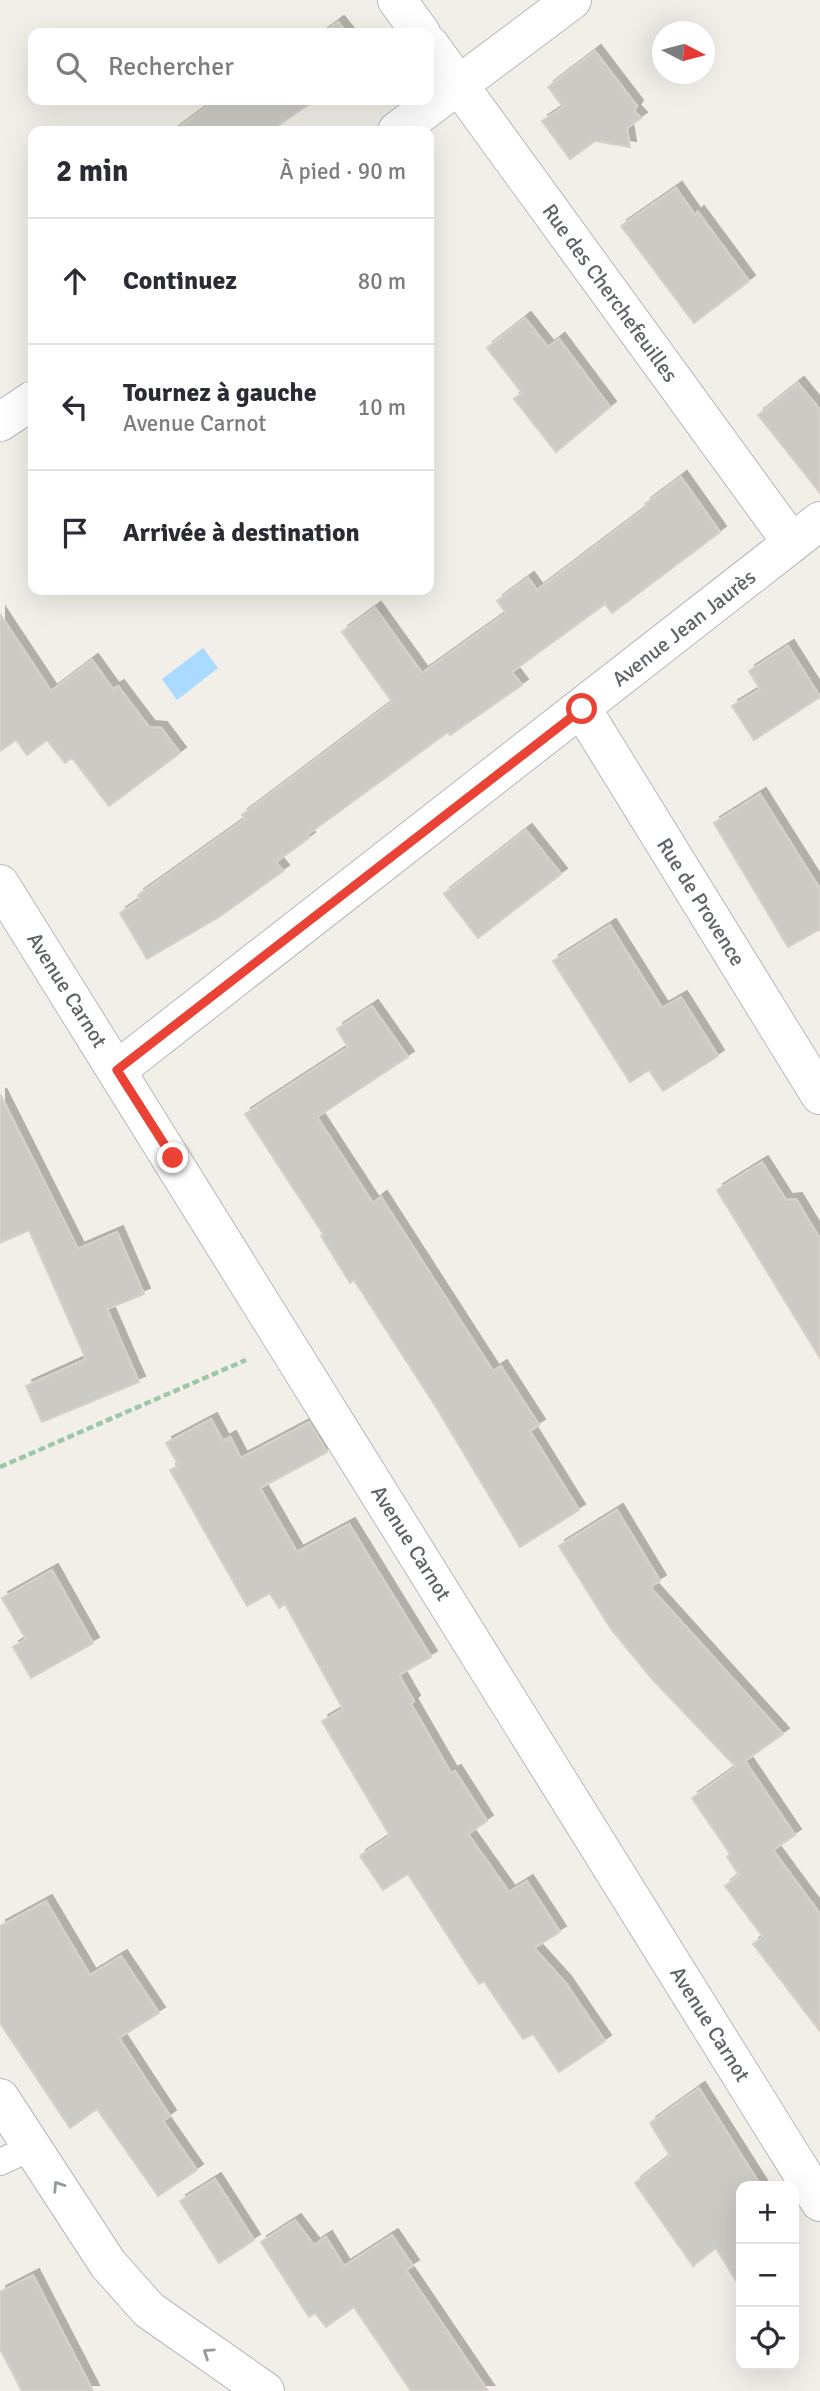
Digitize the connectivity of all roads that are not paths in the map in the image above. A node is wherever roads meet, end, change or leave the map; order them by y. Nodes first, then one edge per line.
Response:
1 (397, 0) edge
2 (572, 0) edge
3 (417, 28) edge
4 (434, 51) edge
5 (459, 85) junction
6 (434, 104) edge
7 (432, 105) edge
8 (404, 126) edge
9 (28, 403) edge
10 (0, 422) edge
11 (806, 532) edge
12 (582, 709) junction
13 (0, 884) edge
14 (117, 1070) junction
15 (820, 1095) edge
16 (0, 2098) edge
17 (16, 2154) edge
18 (815, 2182) edge
19 (265, 2391) edge

1 - 3 street
2 - 5 street
4 - 5 street, Rue des Cherchefeuilles
5 - 6 street
5 - 11 street, Rue des Cherchefeuilles
7 - 8 street
9 - 10 street
11 - 12 street, Avenue Jean Jaurès
12 - 14 street, Avenue Jean Jaurès
12 - 15 street, Rue de Provence
13 - 14 street, Avenue Carnot
14 - 18 street, Avenue Carnot
16 - 17 street
19 -> 17 street

